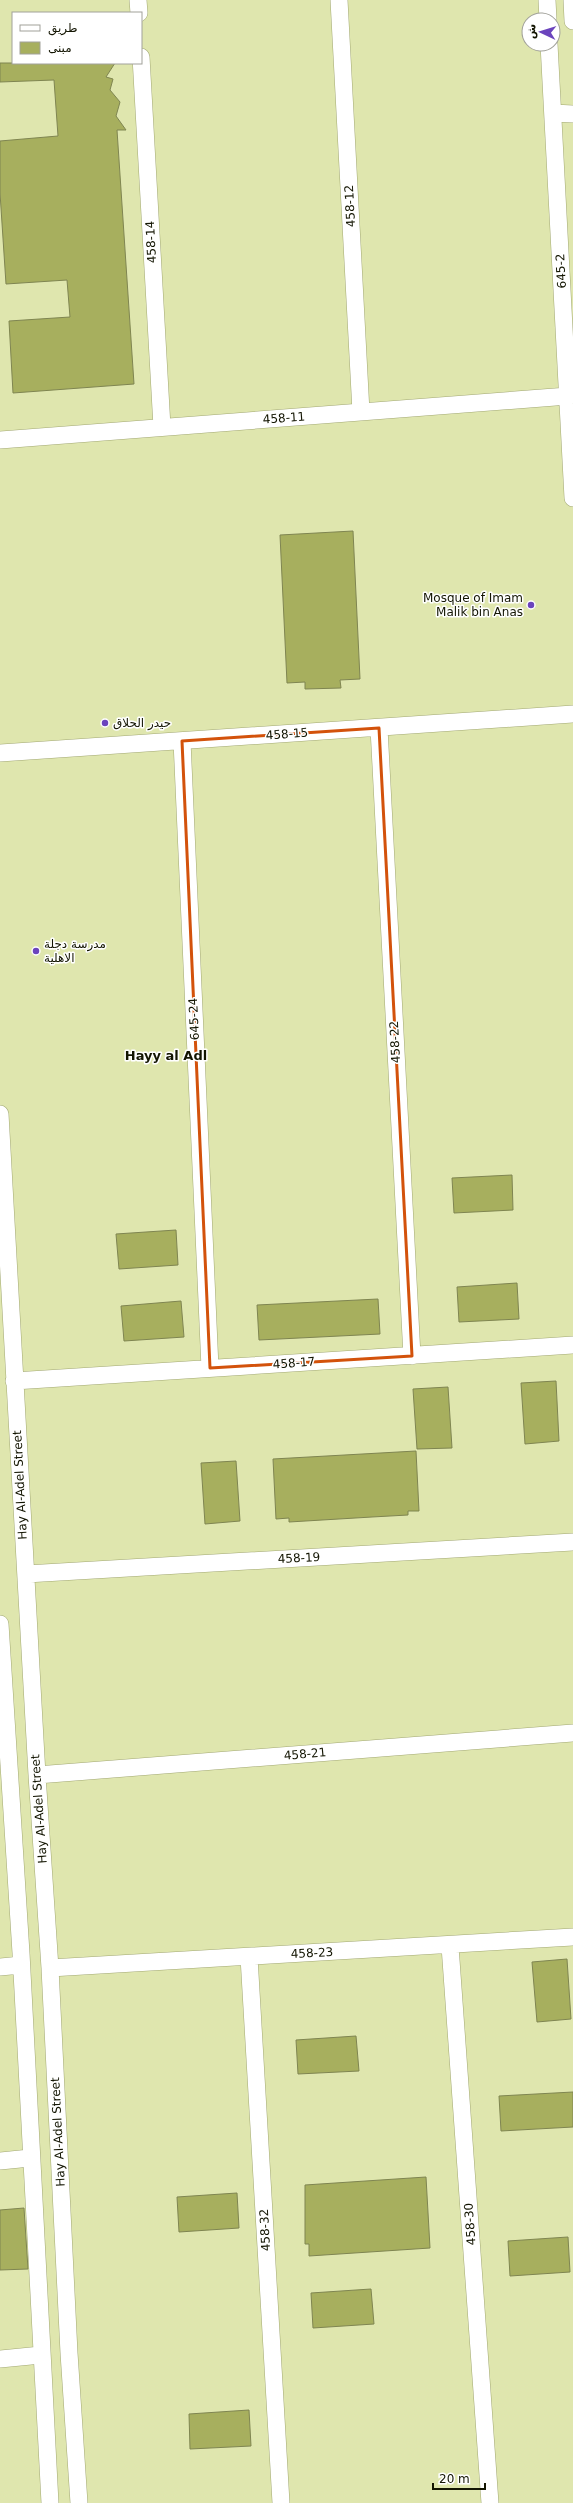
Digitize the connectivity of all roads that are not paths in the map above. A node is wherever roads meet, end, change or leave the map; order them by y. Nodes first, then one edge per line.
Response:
1 (138, 0) edge
2 (339, 0) edge
3 (547, 0) edge
4 (572, 0) edge
5 (139, 12) edge
6 (548, 12) edge
7 (573, 21) edge
8 (549, 52) edge
9 (141, 64) edge
10 (553, 114) junction
11 (573, 114) edge
12 (568, 396) junction
13 (361, 412) junction
14 (162, 428) junction
15 (0, 440) edge
16 (573, 498) edge
17 (573, 714) edge
18 (379, 728) junction
19 (182, 741) junction
20 (0, 753) edge
21 (0, 1114) edge
22 (573, 1345) edge
23 (412, 1356) junction
24 (210, 1368) junction
25 (14, 1381) junction
26 (573, 1542) edge
27 (26, 1574) junction
28 (0, 1624) edge
29 (573, 1732) edge
30 (37, 1776) junction
31 (573, 1937) edge
32 (450, 1946) junction
33 (48, 1951) junction
34 (250, 1957) junction
35 (21, 1959) junction
36 (0, 1967) edge
37 (50, 1968) junction
38 (30, 2158) junction
39 (0, 2161) edge
40 (41, 2355) junction
41 (0, 2359) edge
42 (50, 2503) edge
43 (79, 2503) edge
44 (280, 2503) edge
45 (490, 2503) edge

1 - 5 street
2 - 13 street, 458-12
3 - 6 street
4 - 7 street
8 - 10 street, 645-2
9 - 14 street, 458-14
10 - 11 street
10 - 12 street, 645-2
12 - 13 street, 458-11
12 - 16 street, 645-2
13 - 14 street, 458-11
14 - 15 street, 458-11
17 - 18 street, 458-15
18 - 19 street, 458-15
18 - 23 street, 458-22
19 - 20 street, 458-15
19 - 24 street, 645-24
21 - 25 street, Hay Al-Adel Street
22 - 23 street, 458-17
23 - 24 street, 458-17
24 - 25 street, 458-17
25 - 27 street, Hay Al-Adel Street
26 - 27 street, 458-19
27 - 30 street, Hay Al-Adel Street
28 - 35 street
29 - 30 street, 458-21
30 - 33 street, Hay Al-Adel Street
31 - 32 street, 458-23
32 - 34 street, 458-23
32 - 45 street, 458-30
33 - 35 street
33 - 37 street, Hay Al-Adel Street
34 - 37 street, 458-23
34 - 44 street, 458-32
35 - 36 street
35 - 38 street
37 - 43 street, Hay Al-Adel Street
38 - 39 street
38 - 40 street
40 - 41 street
40 - 42 street

